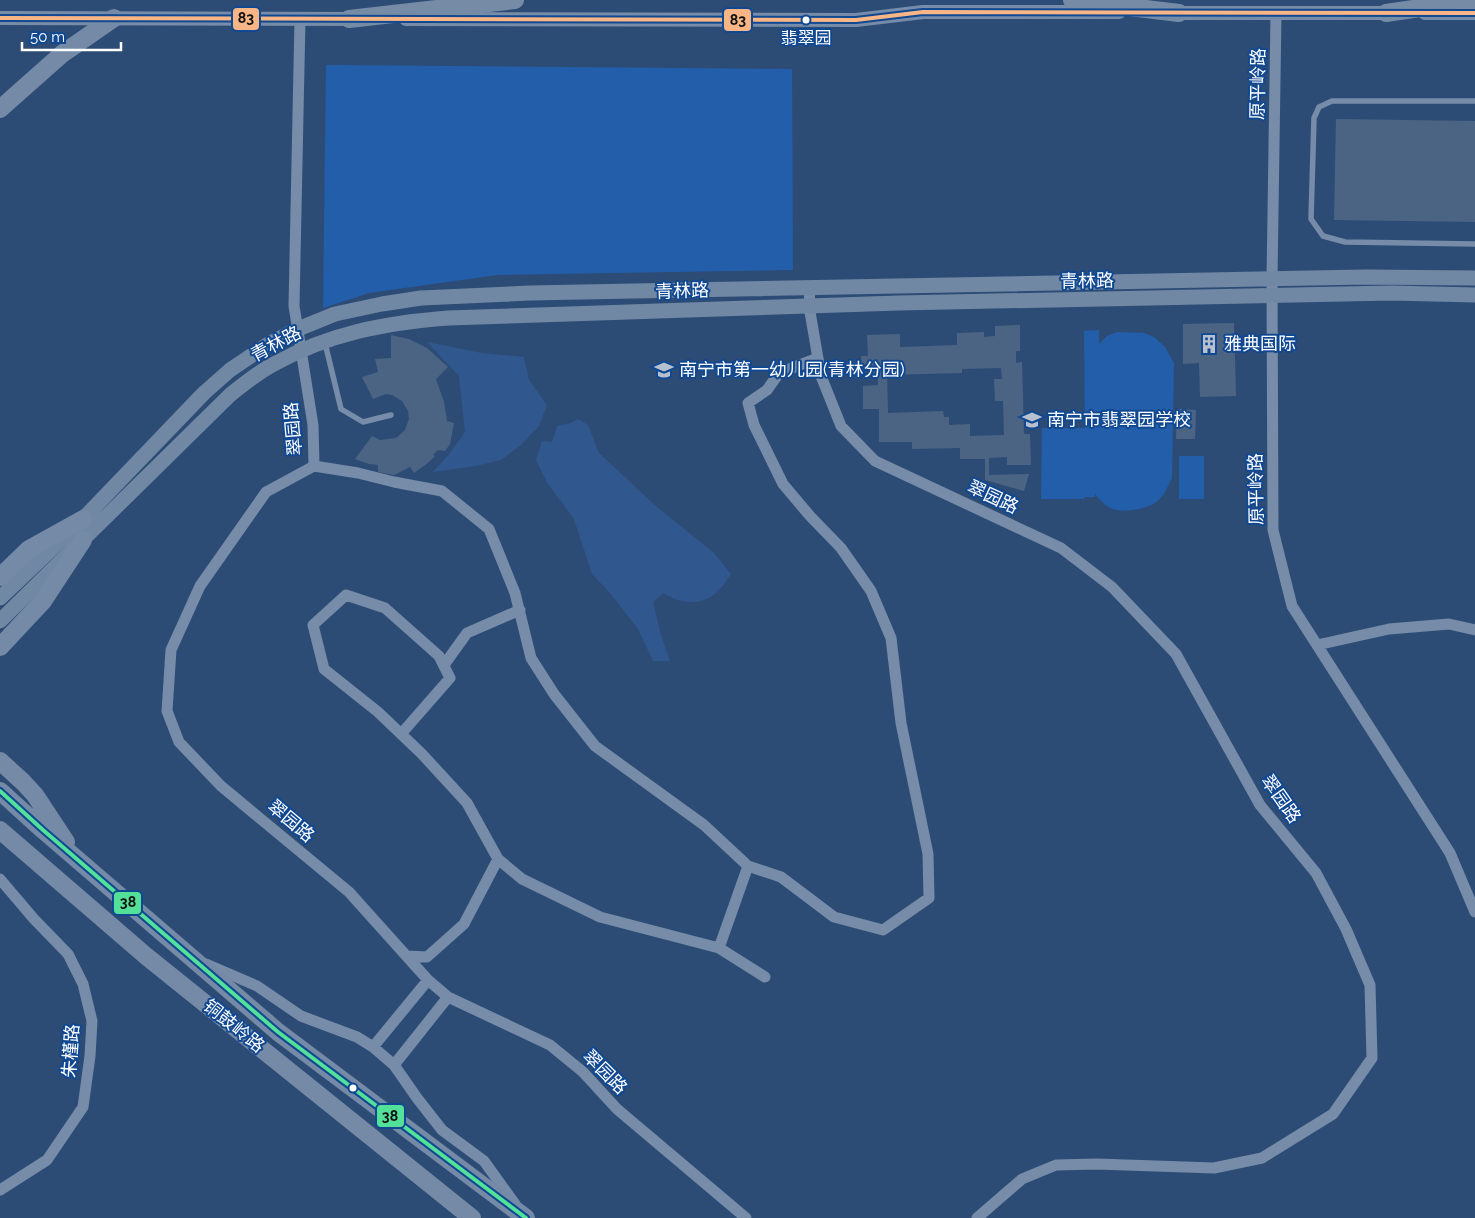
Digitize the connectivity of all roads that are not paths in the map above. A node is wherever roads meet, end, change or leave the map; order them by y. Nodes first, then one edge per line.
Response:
1 (515, 0) edge
2 (1072, 0) edge
3 (1473, 0) edge
4 (1179, 12) junction
5 (1276, 13) junction
6 (1386, 13) junction
7 (1475, 14) edge
8 (0, 18) edge
9 (114, 18) junction
10 (300, 19) junction
11 (350, 19) junction
12 (1475, 102) edge
13 (0, 110) edge
14 (1475, 244) edge
15 (1475, 278) edge
16 (1272, 279) junction
17 (810, 288) junction
18 (1475, 295) edge
19 (1272, 296) junction
20 (809, 306) junction
21 (298, 329) junction
22 (324, 341) junction
23 (301, 351) junction
24 (818, 358) junction
25 (391, 415) dead end
26 (314, 466) junction
27 (82, 519) junction
28 (83, 540) junction
29 (0, 577) edge
30 (0, 598) edge
31 (520, 610) junction
32 (0, 621) edge
33 (1475, 630) edge
34 (1317, 645) junction
35 (0, 647) edge
36 (444, 665) junction
37 (401, 734) junction
38 (0, 761) edge
39 (0, 791) edge
40 (0, 830) edge
41 (498, 859) junction
42 (78, 860) junction
43 (748, 866) junction
44 (0, 879) edge
45 (1475, 912) edge
46 (719, 948) junction
47 (407, 956) junction
48 (193, 959) junction
49 (765, 977) dead end
50 (428, 980) junction
51 (448, 997) junction
52 (373, 1048) junction
53 (394, 1065) junction
54 (0, 1190) edge
55 (524, 1217) edge
56 (472, 1218) edge
57 (746, 1218) edge
58 (978, 1218) edge

1 - 11 highway
2 - 4 highway
3 - 6 highway
4 - 5 street
4 - 11 street
5 - 6 street
5 - 16 street, 原平岭路
6 - 7 street
8 - 9 street
9 - 10 street
9 - 13 main road
10 - 11 street
10 - 21 street, 翠园路
12 - 14 lane
15 - 16 main road, 青林路
16 - 17 main road, 青林路
16 - 19 street, 原平岭路
17 - 20 street, 翠园路
17 - 21 main road, 青林路
18 - 19 main road, 青林路
19 - 20 main road, 青林路
19 - 34 street, 原平岭路
20 - 22 main road, 青林路
20 - 24 street, 翠园路
21 - 23 street, 翠园路
21 - 27 main road, 青林路
22 - 23 main road, 青林路
22 - 25 lane
23 - 26 street, 翠园路
23 - 28 main road, 青林路
24 - 43 street
24 - 58 street, 翠园路
26 - 31 street
26 - 47 street, 翠园路
27 - 29 main road
27 - 30 main road, 青林路
28 - 32 main road, 青林路
28 - 35 main road
31 - 36 street
31 - 43 street
33 - 34 street
34 - 45 street, 原平岭路
36 - 37 street
36 - 37 street
37 - 41 street
38 - 42 main road
39 - 42 main road, 铜鼓岭路
40 - 56 main road, 铜鼓岭路
41 - 46 street
41 - 47 street
42 - 48 main road, 铜鼓岭路
43 - 46 street
44 - 54 street, 朱槿路
46 - 49 street
47 - 50 street, 翠园路
48 - 52 street
48 - 55 main road, 铜鼓岭路
50 - 51 street, 翠园路
50 - 52 street
51 - 53 street
51 - 57 street, 翠园路
52 - 53 street
53 - 55 street

